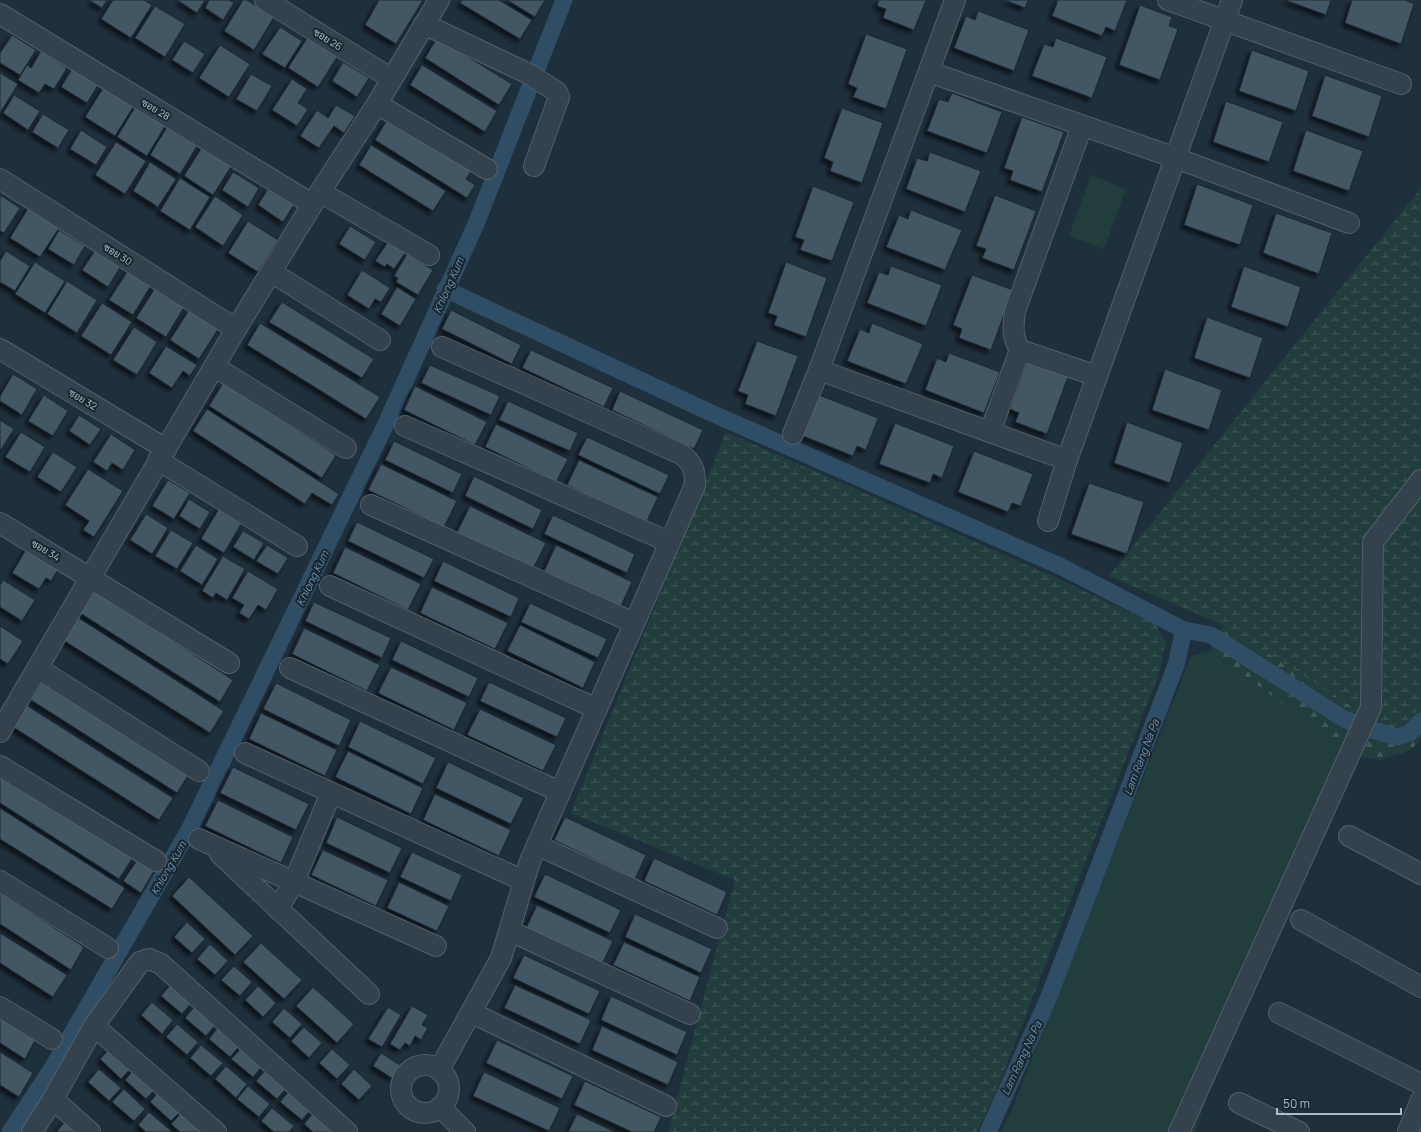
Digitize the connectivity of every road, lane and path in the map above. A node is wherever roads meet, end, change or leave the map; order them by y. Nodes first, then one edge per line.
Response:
1 (265, 0) edge
2 (439, 0) edge
3 (955, 0) edge
4 (1168, 0) edge
5 (1232, 0) edge
6 (0, 14) edge
7 (1225, 21) junction
8 (424, 24) junction
9 (929, 72) junction
10 (392, 78) junction
11 (1401, 84) dead end
12 (377, 104) junction
13 (1082, 126) junction
14 (1176, 158) junction
15 (534, 166) dead end
16 (487, 169) dead end
17 (0, 178) edge
18 (316, 198) junction
19 (1349, 223) dead end
20 (429, 255) dead end
21 (271, 272) junction
22 (236, 329) junction
23 (380, 340) dead end
24 (442, 347) dead end
25 (0, 349) edge
26 (1020, 350) junction
27 (215, 367) junction
28 (819, 370) junction
29 (1097, 376) junction
30 (405, 426) dead end
31 (990, 432) junction
32 (793, 434) dead end
33 (346, 448) dead end
34 (162, 454) junction
35 (1067, 460) junction
36 (1421, 480) edge
37 (371, 505) dead end
38 (1048, 521) dead end
39 (0, 522) edge
40 (669, 542) junction
41 (297, 546) dead end
42 (91, 578) junction
43 (330, 586) dead end
44 (634, 623) junction
45 (228, 663) dead end
46 (290, 668) dead end
47 (39, 669) junction
48 (597, 709) junction
49 (0, 732) edge
50 (245, 753) dead end
51 (0, 766) edge
52 (199, 770) dead end
53 (331, 792) junction
54 (560, 792) junction
55 (1349, 836) dead end
56 (537, 845) junction
57 (156, 861) dead end
58 (1421, 874) edge
59 (0, 881) edge
60 (524, 881) junction
61 (294, 882) junction
62 (278, 909) junction
63 (1301, 920) dead end
64 (717, 928) dead end
65 (510, 931) junction
66 (436, 946) dead end
67 (108, 948) dead end
68 (1421, 987) edge
69 (369, 994) dead end
70 (0, 1007) edge
71 (472, 1013) junction
72 (1279, 1013) dead end
73 (690, 1014) dead end
74 (94, 1026) junction
75 (52, 1040) dead end
76 (440, 1070) junction
77 (1421, 1084) edge
78 (53, 1100) junction
79 (1421, 1100) edge
80 (1238, 1103) dead end
81 (666, 1106) dead end
82 (440, 1107) junction
83 (32, 1132) edge
84 (90, 1132) edge
85 (216, 1132) edge
86 (347, 1132) edge
87 (465, 1132) edge
88 (1179, 1132) edge
89 (1299, 1132) edge
90 (1408, 1132) edge

1 - 10 street, ซอย 26
2 - 8 street
3 - 9 street
4 - 7 street
5 - 7 street
6 - 18 street, ซอย 28
7 - 11 street
7 - 14 street
8 - 10 street
8 - 15 street
9 - 13 street
9 - 28 street
10 - 12 street
12 - 16 street
12 - 18 street
13 - 14 street
13 - 26 street
14 - 19 street
14 - 29 street
17 - 22 street, ซอย 30
18 - 20 street, ซอย 28
18 - 21 street
21 - 22 street
21 - 23 street
22 - 27 street
24 - 40 street
25 - 34 street, ซอย 32
26 - 29 street
26 - 31 street
27 - 33 street
27 - 34 street
28 - 31 street
28 - 32 street
29 - 35 street
30 - 40 street
31 - 35 street
34 - 41 street, ซอย 32
34 - 42 street
35 - 38 street
36 - 88 street
37 - 44 street
39 - 42 street, ซอย 34
40 - 44 street
42 - 45 street, ซอย 34
42 - 47 street
43 - 48 street
44 - 48 street
46 - 54 street
47 - 49 street
47 - 52 street
48 - 54 street
50 - 53 street
51 - 57 street
53 - 60 street
53 - 61 street
54 - 56 street
55 - 58 street
56 - 60 street
56 - 64 street
59 - 67 street
60 - 65 street
61 - 62 street
61 - 62 street
61 - 66 street
62 - 69 street
63 - 68 street
65 - 71 street
65 - 73 street
70 - 75 street
71 - 76 street
71 - 81 street
72 - 77 street
74 - 78 street
74 - 85 street
74 - 86 street
76 - 82 street
76 - 82 street
78 - 83 street
78 - 84 street
79 - 90 street
80 - 89 street
82 - 87 street

